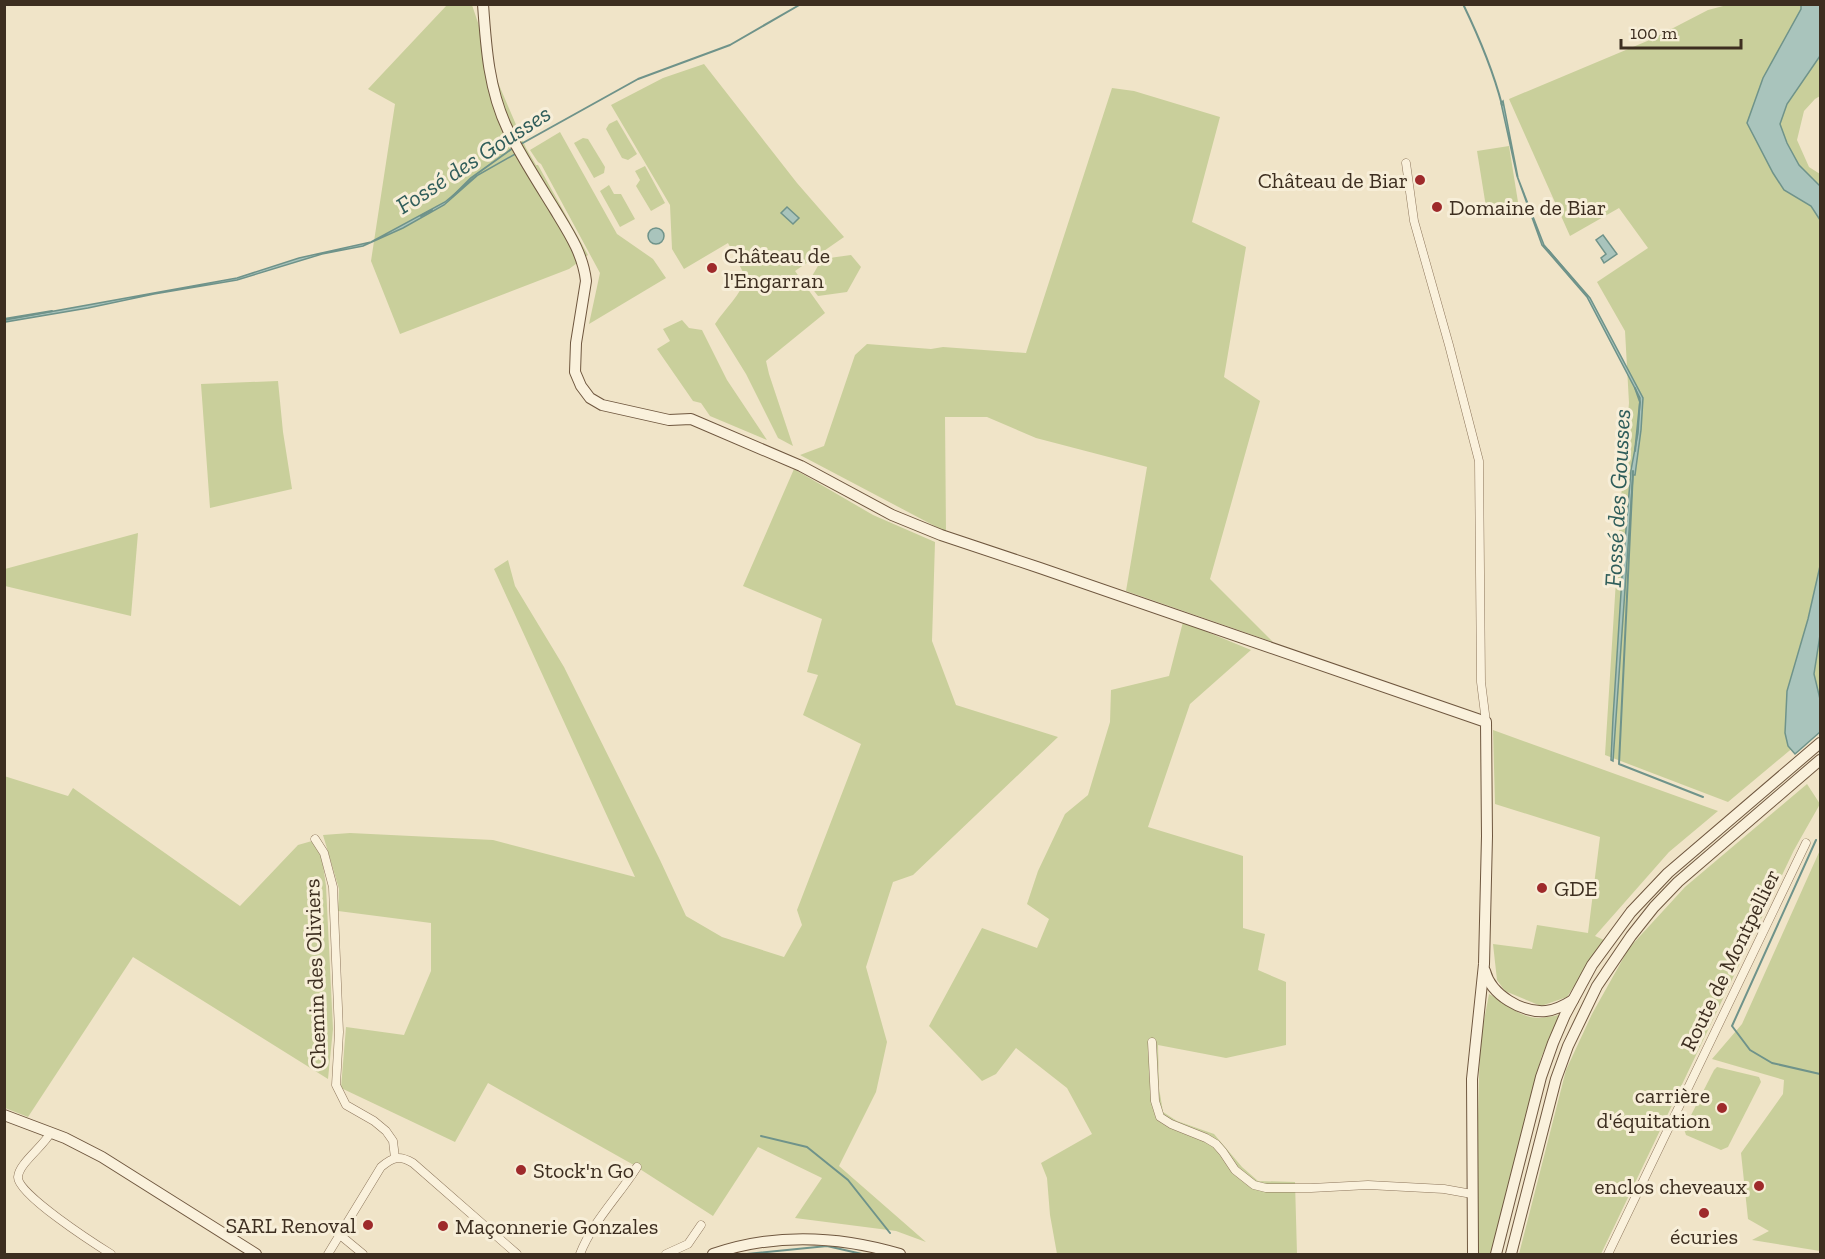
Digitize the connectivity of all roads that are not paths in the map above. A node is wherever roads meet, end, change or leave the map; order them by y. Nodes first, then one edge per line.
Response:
1 (483, 4) edge
2 (1406, 163) dead end
3 (1486, 722) junction
4 (1821, 743) edge
5 (1821, 760) edge
6 (315, 838) dead end
7 (1806, 843) dead end
8 (1484, 964) junction
9 (1490, 984) junction
10 (1480, 996) junction
11 (1573, 999) junction
12 (1152, 1042) dead end
13 (4, 1115) edge
14 (51, 1132) junction
15 (395, 1158) junction
16 (636, 1167) dead end
17 (1472, 1194) junction
18 (701, 1225) dead end
19 (340, 1235) junction
20 (111, 1254) edge
21 (256, 1254) edge
22 (328, 1254) edge
23 (363, 1254) edge
24 (517, 1254) edge
25 (580, 1254) edge
26 (666, 1254) edge
27 (713, 1254) edge
28 (900, 1254) edge
29 (1473, 1254) edge
30 (1496, 1254) edge
31 (1511, 1254) edge
32 (1608, 1254) edge

1 - 3 street
2 - 3 street
3 - 8 street
4 - 11 street
5 - 31 street
6 - 15 street, Chemin des Oliviers
7 - 32 street, Route de Montpellier
8 - 9 street
8 - 10 street
9 - 10 street
9 - 11 street
10 - 17 street
11 - 30 street
12 - 17 street
13 - 14 street
14 - 20 street
14 - 21 street
15 - 19 street
15 - 24 street
16 - 25 street
17 - 29 street
18 - 26 street
19 - 22 street
19 - 23 street
27 - 28 street

